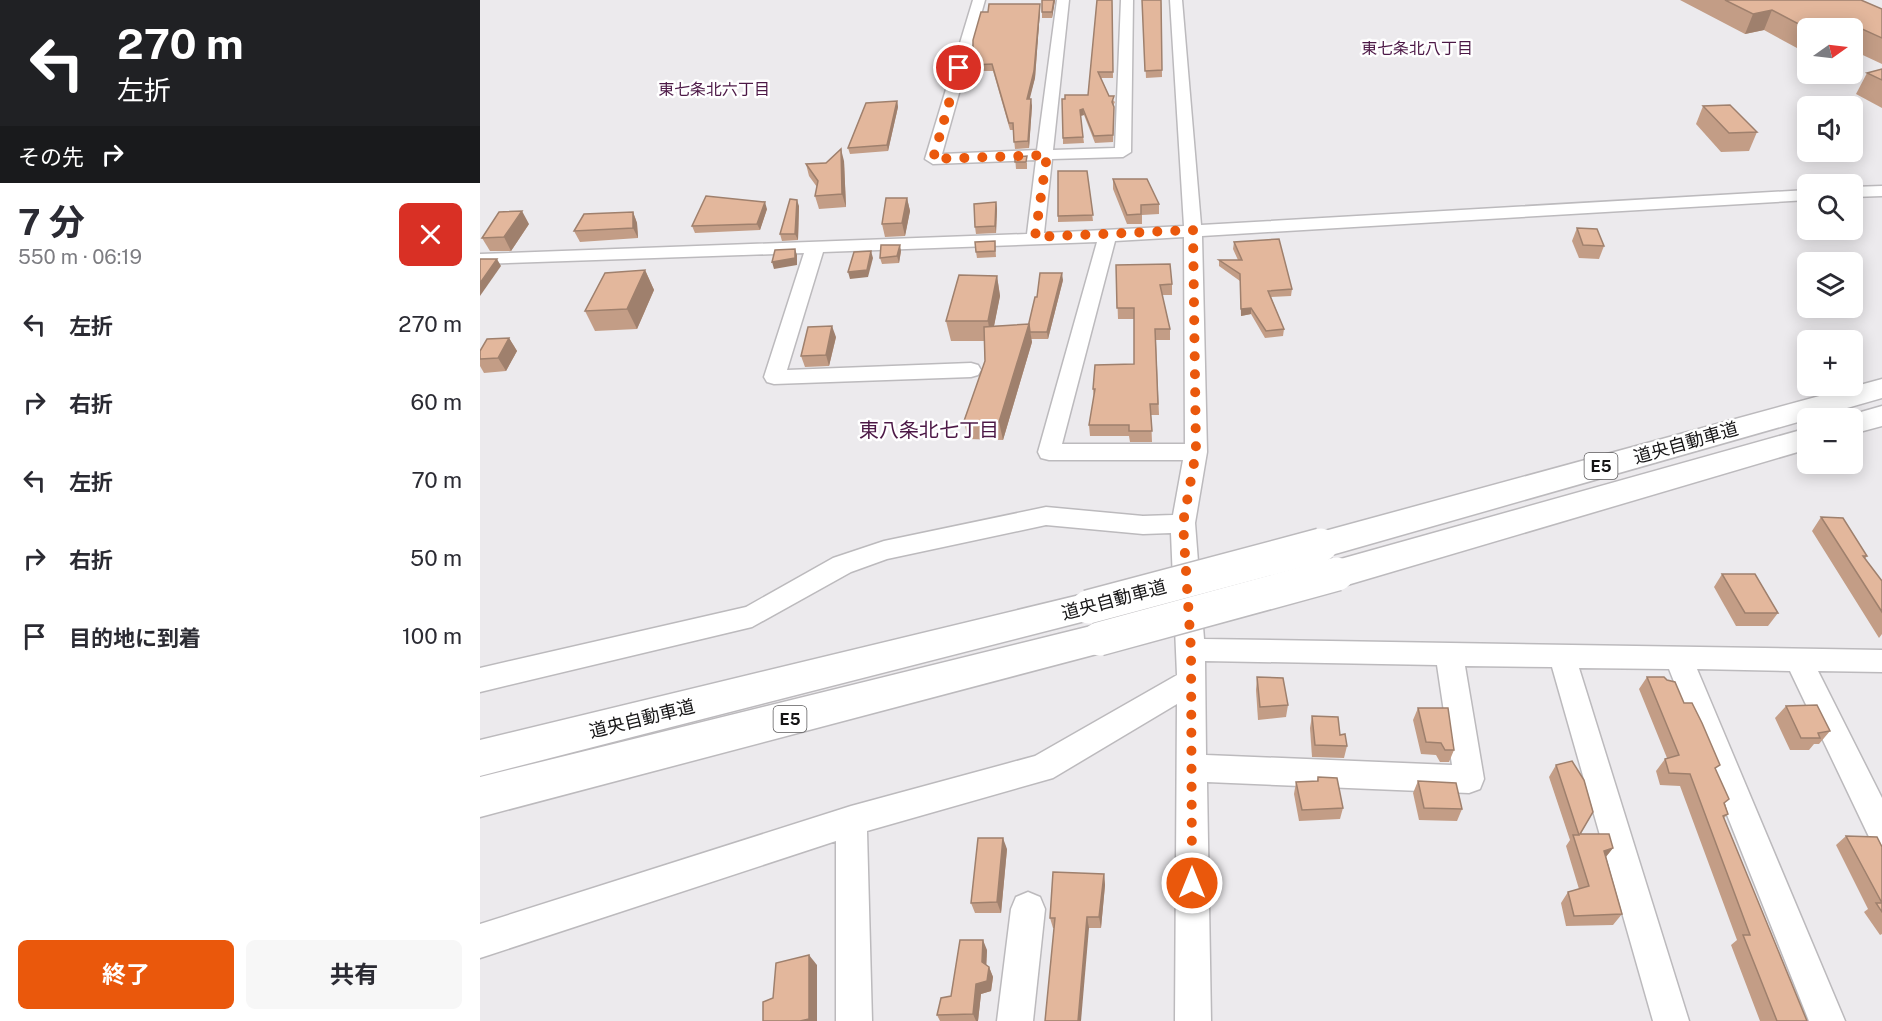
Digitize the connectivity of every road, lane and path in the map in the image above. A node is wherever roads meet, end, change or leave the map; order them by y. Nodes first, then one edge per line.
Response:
1 (979, 0) edge
2 (1063, 0) edge
3 (1127, 0) edge
4 (1176, 0) edge
5 (1047, 155) junction
6 (1882, 191) edge
7 (1863, 192) edge
8 (1797, 196) edge
9 (1193, 230) junction
10 (1107, 236) junction
11 (1035, 237) junction
12 (815, 247) junction
13 (480, 259) edge
14 (971, 370) dead end
15 (1882, 388) edge
16 (1882, 416) edge
17 (1863, 421) edge
18 (1797, 441) edge
19 (1196, 452) junction
20 (1183, 523) junction
21 (1329, 560) junction
22 (1094, 623) junction
23 (1191, 650) junction
24 (1449, 654) junction
25 (1562, 656) junction
26 (1677, 658) junction
27 (1798, 660) junction
28 (1882, 661) edge
29 (480, 680) edge
30 (1192, 681) junction
31 (480, 758) edge
32 (1192, 768) junction
33 (480, 797) edge
34 (851, 821) junction
35 (1882, 830) edge
36 (1028, 909) dead end
37 (480, 941) edge
38 (854, 1021) edge
39 (1015, 1021) edge
40 (1193, 1021) edge
41 (1671, 1021) edge
42 (1827, 1021) edge

1 - 5 street
2 - 5 street
3 - 5 street
4 - 9 street
5 - 11 street
6 - 7 street
8 - 9 street
9 - 10 street
9 - 19 street
10 - 11 street
10 - 19 street
11 - 12 street
12 - 13 street
12 - 14 street
15 - 21 highway, 道央自動車道 / E5
16 - 17 highway
18 - 21 highway, 道央自動車道 / E5
19 - 20 street
20 - 23 street
20 - 29 street
21 - 22 highway, 道央自動車道 / E5, bridge
22 - 31 highway, 道央自動車道 / E5
22 - 33 highway, 道央自動車道 / E5
23 - 24 street
23 - 30 street
24 - 25 street
24 - 32 street
25 - 26 street
25 - 41 street
26 - 27 street
26 - 42 street
27 - 28 street
27 - 35 street
30 - 32 street
30 - 34 street
32 - 40 street
34 - 37 street
34 - 38 street
36 - 39 street

